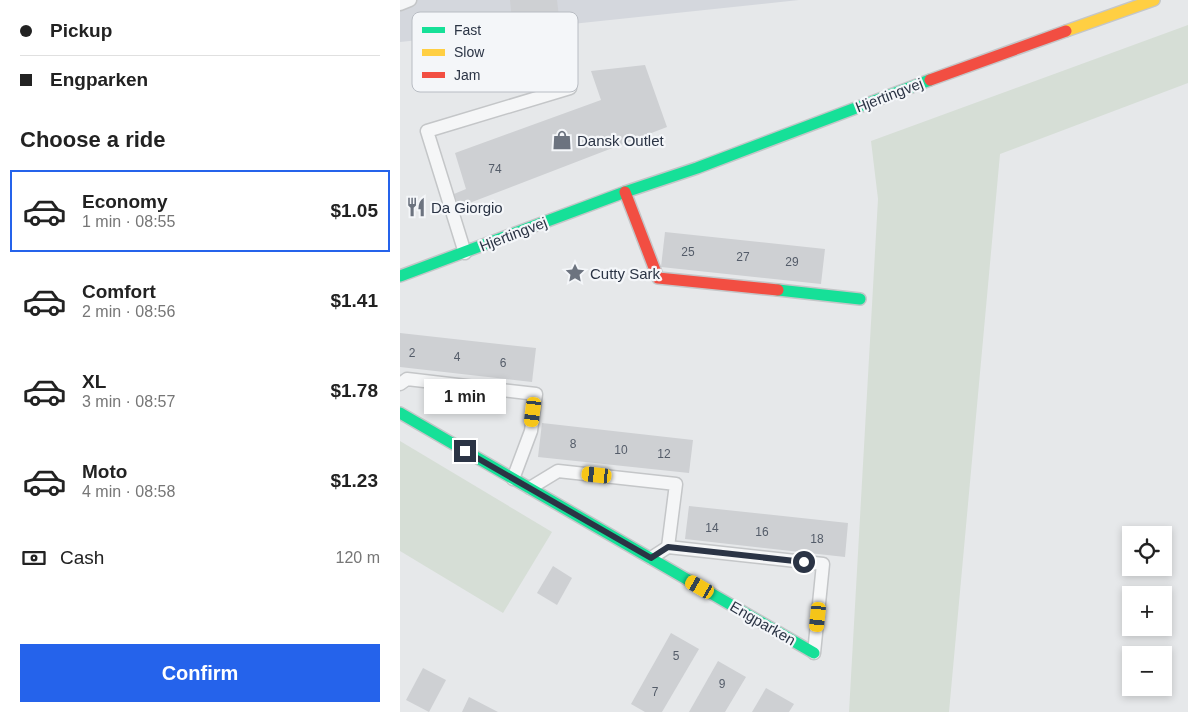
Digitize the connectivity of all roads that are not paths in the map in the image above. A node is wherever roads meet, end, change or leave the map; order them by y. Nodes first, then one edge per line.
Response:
1 (410, 0) edge
2 (1154, 0) edge
3 (400, 4) edge
4 (557, 92) edge
5 (625, 192) junction
6 (465, 252) junction
7 (400, 276) edge
8 (860, 299) dead end
9 (400, 384) edge
10 (400, 413) edge
11 (514, 479) junction
12 (530, 488) junction
13 (668, 547) junction
14 (651, 558) junction
15 (814, 653) joint

1 - 3 lane
2 - 5 main road, Hjertingvej
4 - 6 lane
5 - 6 main road, Hjertingvej
5 - 8 main road
6 - 7 main road, Hjertingvej
9 - 11 lane
10 - 11 main road, Engparken
11 - 12 main road, Engparken
12 - 13 lane
12 - 14 main road, Engparken
13 - 14 lane
13 - 15 lane
14 - 15 main road, Engparken

